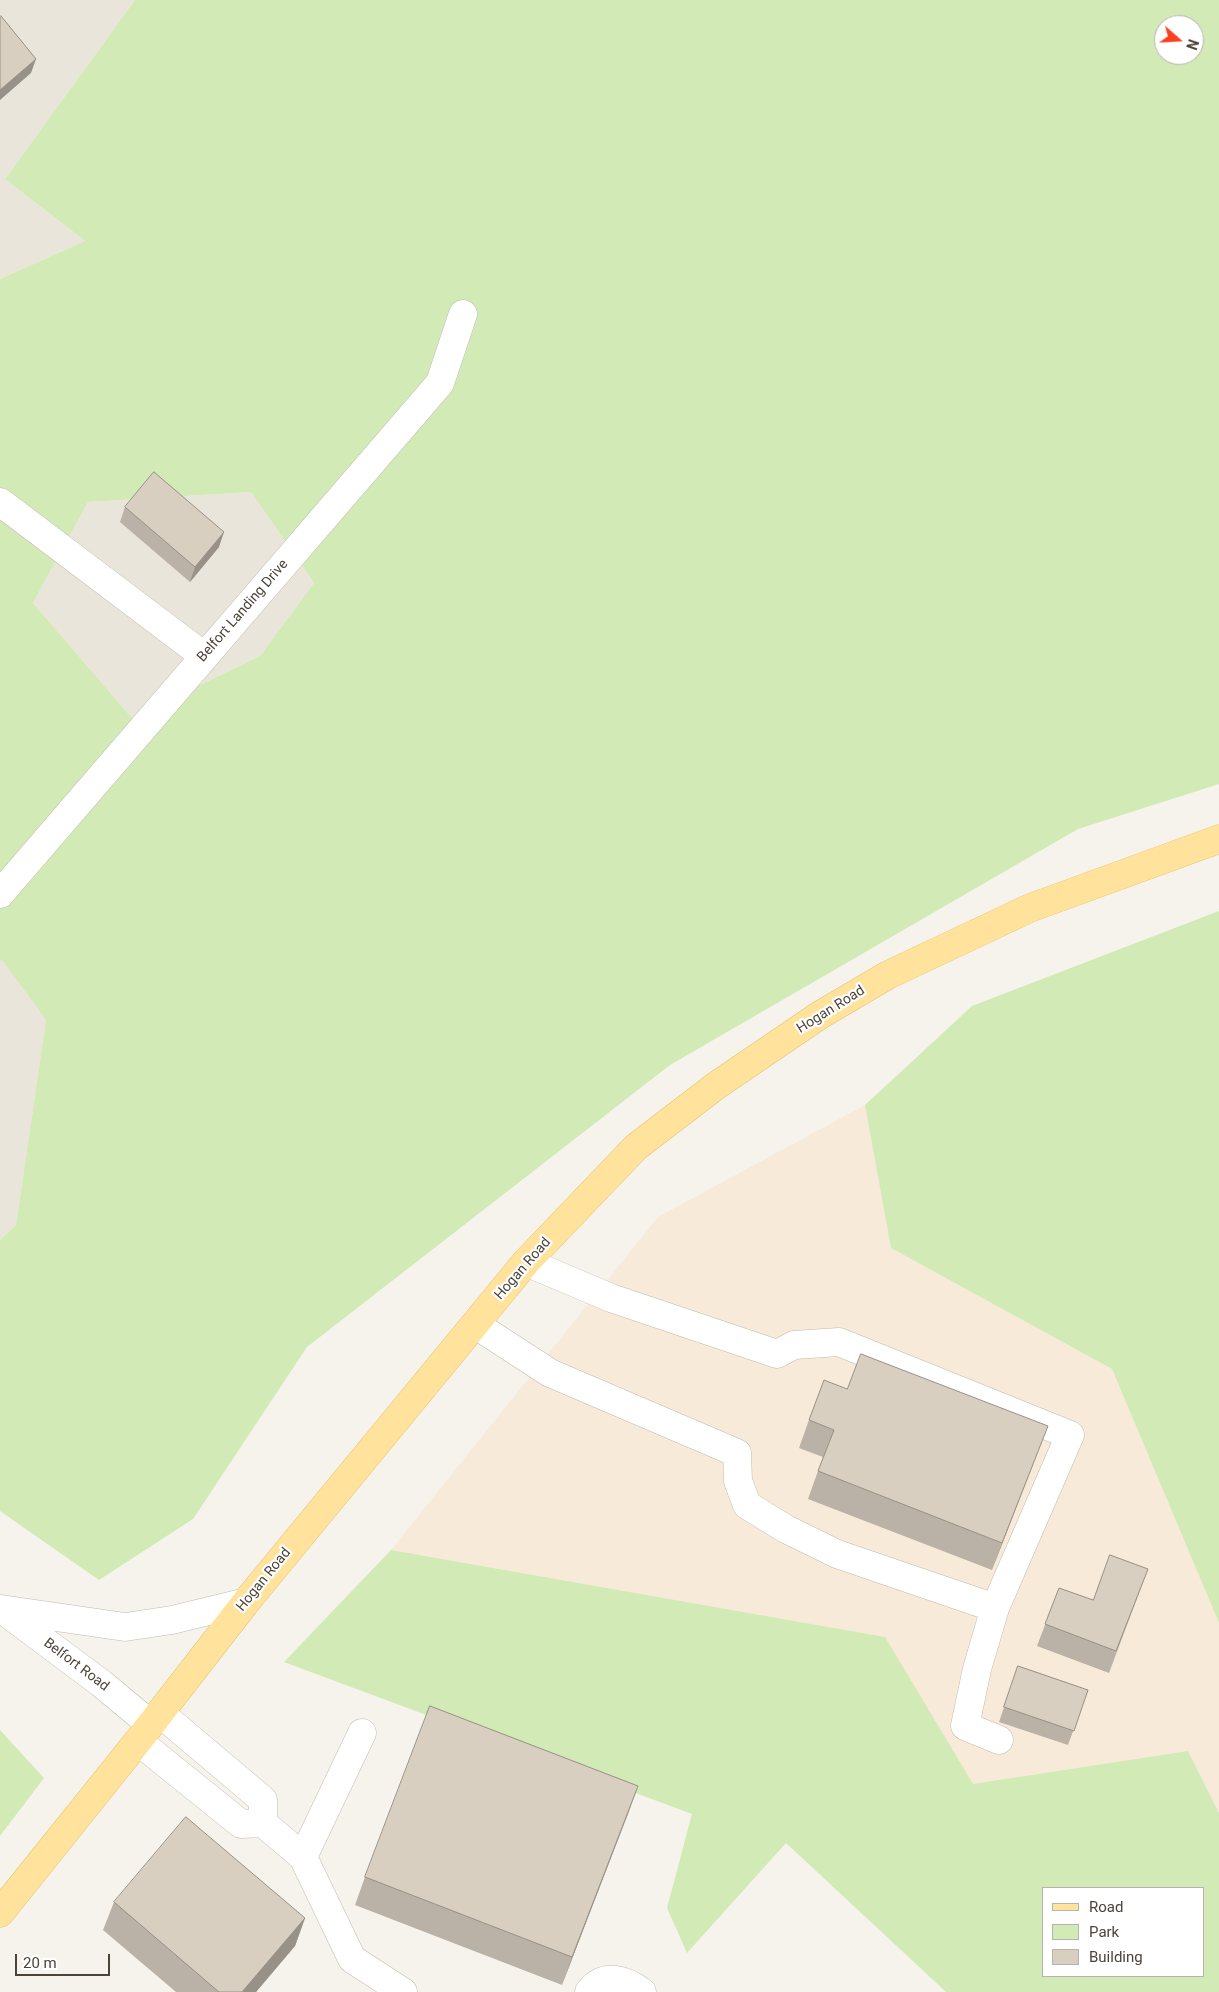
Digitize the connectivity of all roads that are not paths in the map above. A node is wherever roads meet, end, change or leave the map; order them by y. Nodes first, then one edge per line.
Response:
1 (463, 314) dead end
2 (0, 502) edge
3 (204, 656) junction
4 (1219, 839) edge
5 (0, 894) edge
6 (526, 1262) junction
7 (476, 1325) junction
8 (246, 1602) junction
9 (1, 1608) edge
10 (995, 1608) junction
11 (150, 1726) junction
12 (362, 1734) dead end
13 (999, 1740) dead end
14 (303, 1857) junction
15 (0, 1913) edge
16 (403, 1992) edge
17 (589, 1992) edge
18 (642, 1992) edge

1 - 3 street, Belfort Landing Drive
2 - 3 street
3 - 5 street, Belfort Landing Drive
4 - 6 main road, Hogan Road
6 - 7 main road, Hogan Road
6 - 10 street
7 - 8 main road, Hogan Road
7 - 10 street
8 - 9 street
8 - 11 main road, Hogan Road
9 - 11 street, Belfort Road
10 - 13 street
11 - 14 street, Belfort Road
11 - 15 main road, Hogan Road
12 - 14 street
14 - 16 street
17 - 18 street

